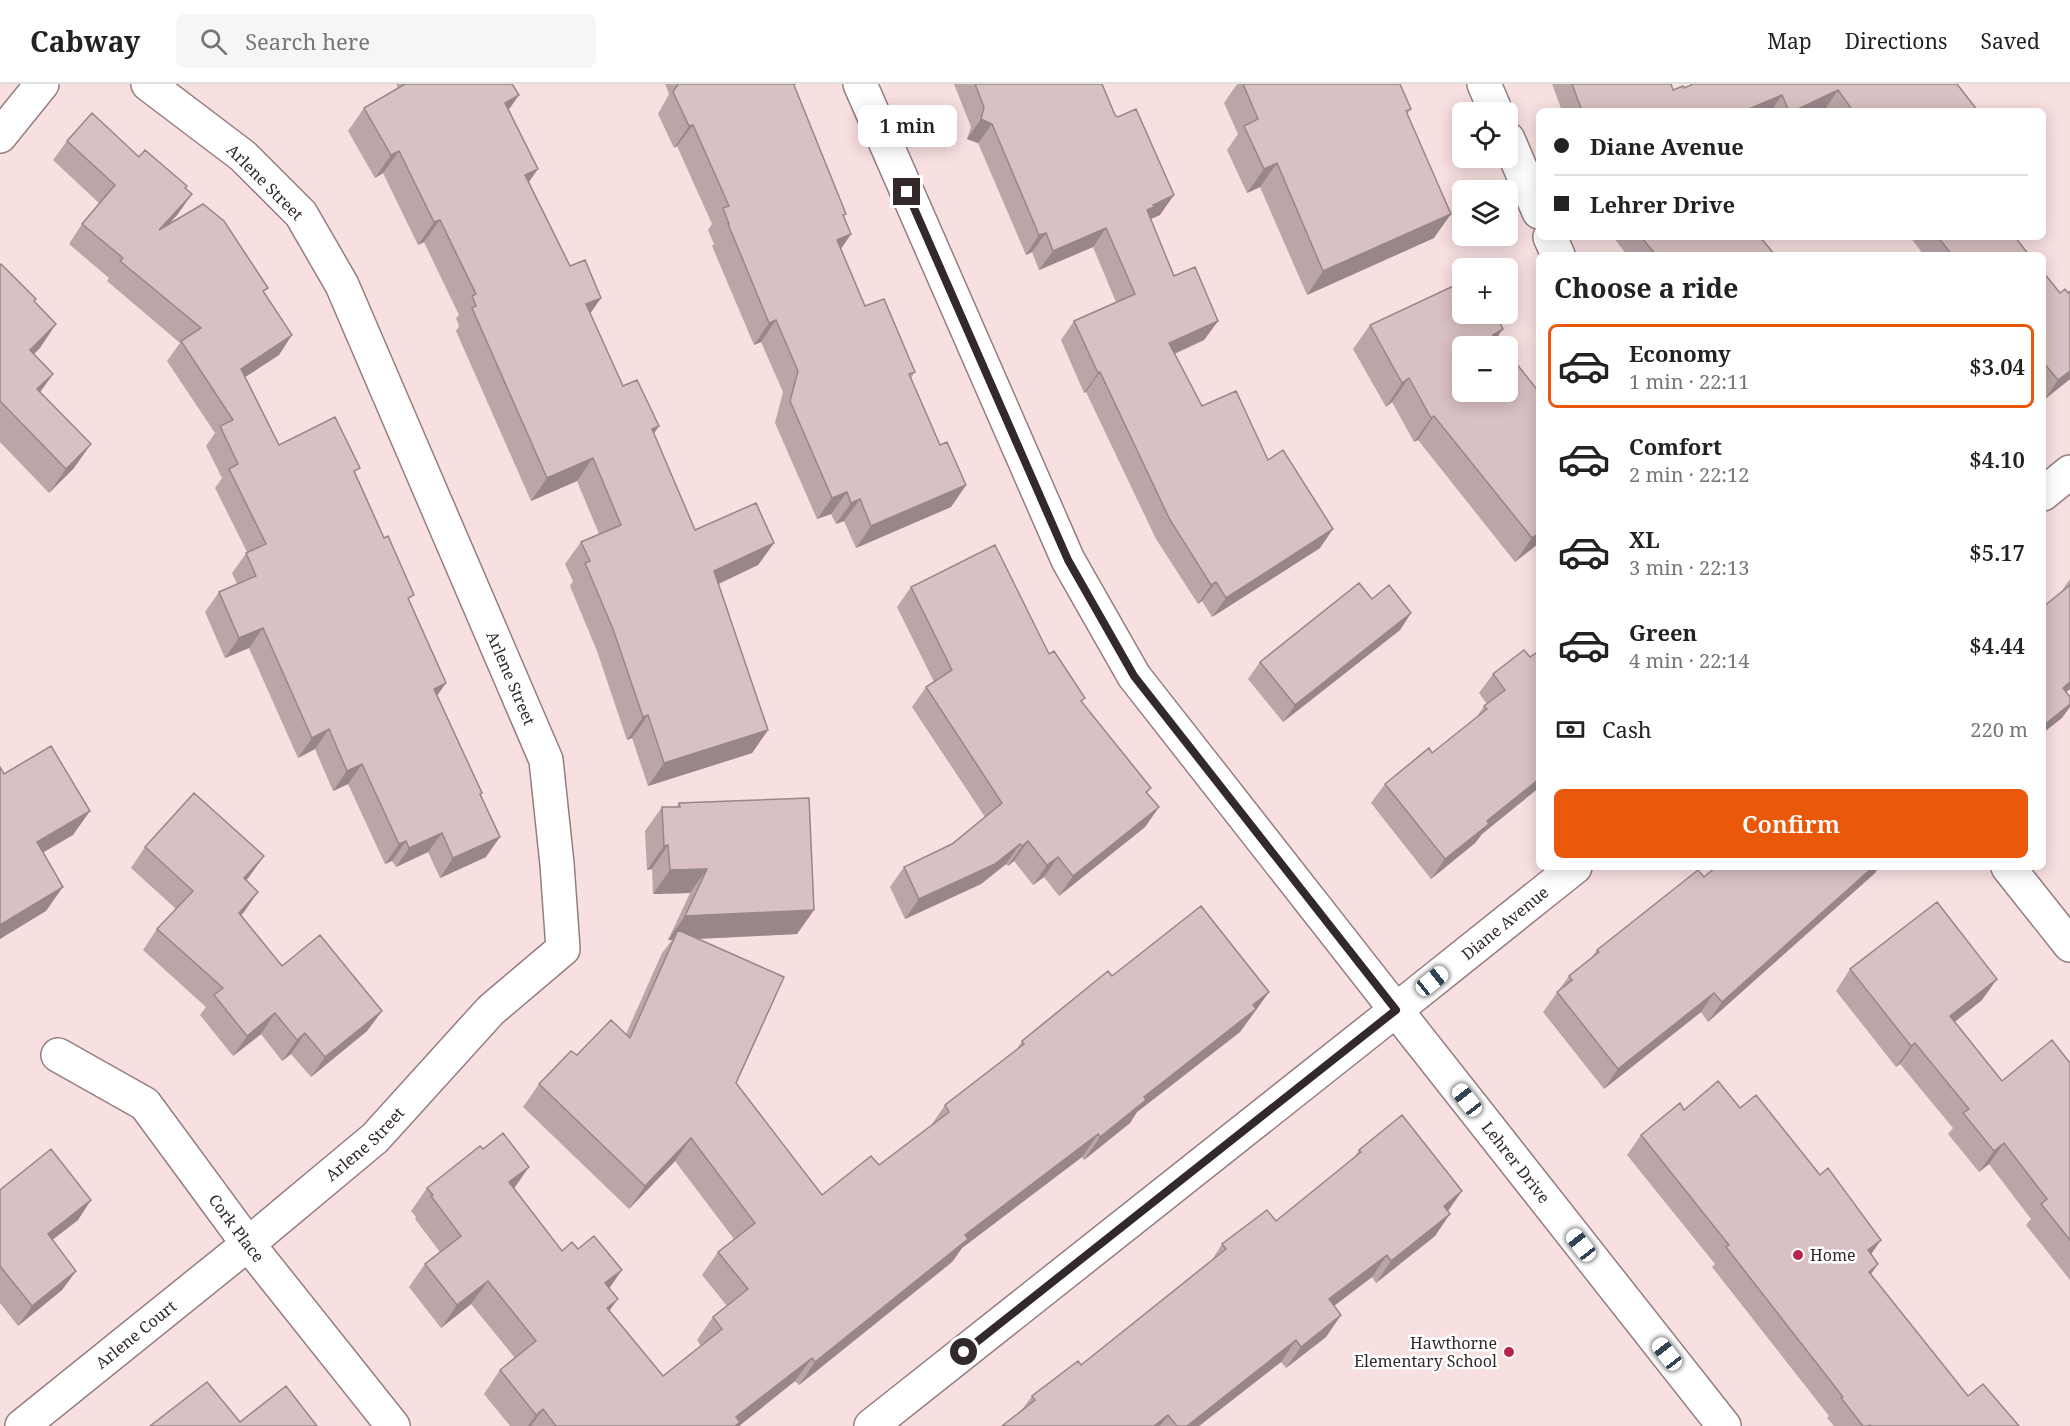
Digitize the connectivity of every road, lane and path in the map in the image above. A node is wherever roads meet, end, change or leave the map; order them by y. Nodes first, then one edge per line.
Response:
1 (42, 84) edge
2 (148, 84) edge
3 (860, 84) edge
4 (1484, 84) edge
5 (1492, 102) edge
6 (0, 136) edge
7 (1518, 163) edge
8 (1536, 205) edge
9 (2070, 472) edge
10 (2046, 492) edge
11 (1571, 870) edge
12 (2010, 870) edge
13 (2070, 945) edge
14 (1396, 1010) junction
15 (58, 1054) dead end
16 (248, 1244) junction
17 (22, 1426) edge
18 (393, 1426) edge
19 (871, 1426) edge
20 (1724, 1426) edge

1 - 6 street
2 - 16 street, Arlene Street
3 - 14 street, Lehrer Drive
4 - 5 street
7 - 8 street
9 - 10 street
11 - 14 street, Diane Avenue
12 - 13 street
14 - 19 street, Diane Avenue
14 - 20 street, Lehrer Drive
15 - 16 street, Cork Place
16 - 17 street, Arlene Court
16 - 18 street, Cork Place

